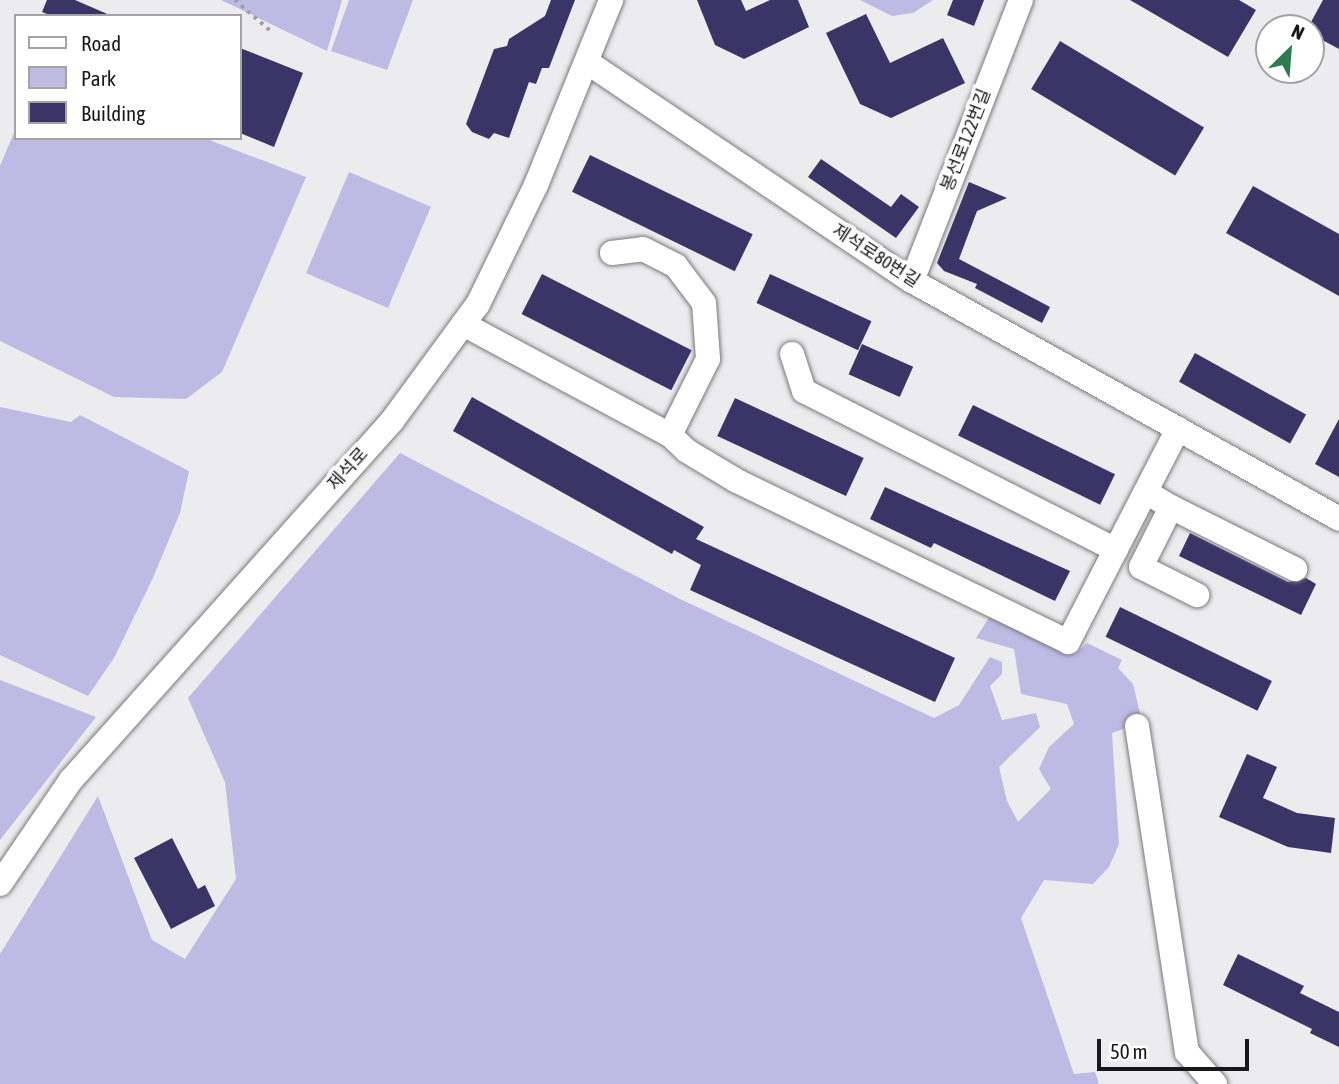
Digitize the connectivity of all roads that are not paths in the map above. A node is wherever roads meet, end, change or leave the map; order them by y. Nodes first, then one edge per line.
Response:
1 (611, 0) edge
2 (1021, 0) edge
3 (587, 62) junction
4 (612, 253) dead end
5 (912, 281) junction
6 (463, 324) junction
7 (792, 354) dead end
8 (1178, 429) junction
9 (670, 435) junction
10 (1146, 492) junction
11 (1171, 507) junction
12 (1339, 519) edge
13 (1116, 550) junction
14 (1295, 569) dead end
15 (1197, 595) dead end
16 (1137, 726) dead end
17 (0, 884) edge
18 (1216, 1084) edge

1 - 3 street, 제석로
2 - 5 street, 봉선로122번길
3 - 5 street, 제석로80번길
3 - 6 street, 제석로
4 - 9 street
5 - 8 street, 제석로80번길
6 - 9 street
6 - 17 street, 제석로
7 - 13 street
8 - 10 street
8 - 12 street, 제석로80번길
9 - 13 street
10 - 11 street
10 - 13 street
11 - 14 street
11 - 15 street
16 - 18 street

